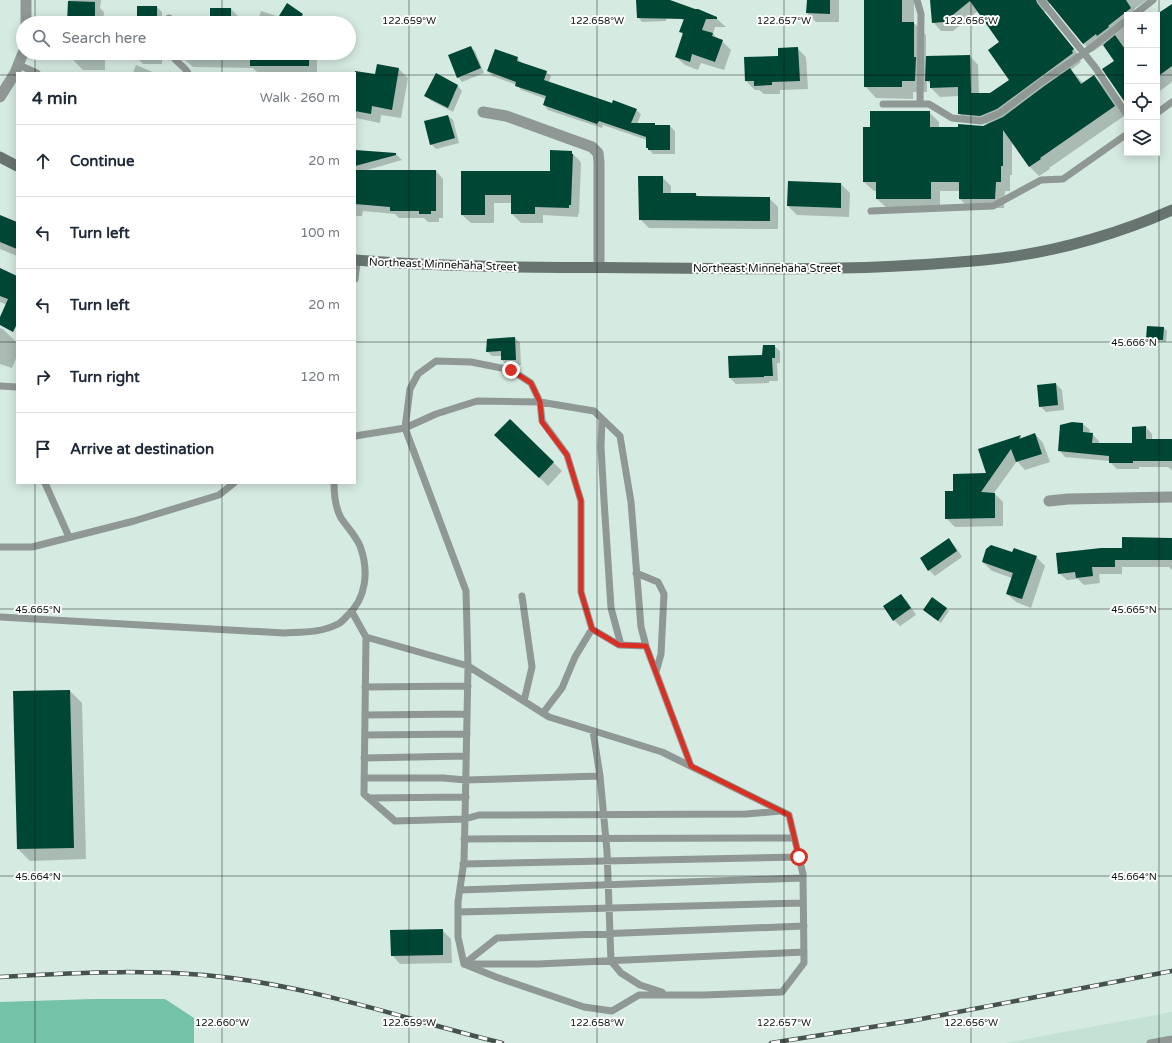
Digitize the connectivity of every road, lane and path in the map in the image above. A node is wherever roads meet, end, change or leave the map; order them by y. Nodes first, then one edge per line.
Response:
1 (26, 0) edge
2 (917, 0) edge
3 (1041, 0) edge
4 (1153, 0) edge
5 (1138, 12) edge
6 (26, 16) edge
7 (1124, 22) edge
8 (1084, 53) junction
9 (21, 60) edge
10 (176, 60) edge
11 (19, 65) junction
12 (33, 72) edge
13 (188, 72) edge
14 (0, 97) edge
15 (1172, 102) edge
16 (883, 104) dead end
17 (920, 104) junction
18 (1124, 110) edge
19 (1160, 111) edge
20 (483, 112) dead end
21 (1124, 136) edge
22 (0, 157) edge
23 (16, 165) edge
24 (1172, 210) edge
25 (871, 211) dead end
26 (356, 261) edge
27 (599, 267) junction
28 (0, 386) edge
29 (16, 387) edge
30 (540, 402) junction
31 (602, 419) junction
32 (405, 428) junction
33 (356, 436) edge
34 (45, 484) edge
35 (233, 484) edge
36 (334, 484) edge
37 (1172, 497) edge
38 (1049, 501) dead end
39 (69, 537) junction
40 (0, 547) edge
41 (636, 573) junction
42 (522, 596) dead end
43 (352, 612) junction
44 (0, 617) edge
45 (592, 629) junction
46 (366, 637) junction
47 (621, 645) junction
48 (646, 646) junction
49 (468, 666) junction
50 (656, 672) junction
51 (468, 686) junction
52 (366, 687) junction
53 (524, 701) junction
54 (543, 713) junction
55 (467, 714) junction
56 (365, 715) junction
57 (593, 731) junction
58 (467, 734) junction
59 (365, 735) junction
60 (466, 756) junction
61 (364, 758) junction
62 (691, 766) junction
63 (600, 776) junction
64 (364, 778) junction
65 (466, 780) junction
66 (466, 797) junction
67 (369, 798) junction
68 (781, 811) junction
69 (603, 814) junction
70 (465, 819) junction
71 (464, 838) junction
72 (606, 838) junction
73 (794, 838) junction
74 (799, 857) junction
75 (608, 861) junction
76 (464, 864) junction
77 (803, 878) junction
78 (608, 885) junction
79 (460, 890) junction
80 (803, 903) junction
81 (609, 908) junction
82 (458, 912) junction
83 (804, 926) junction
84 (610, 934) junction
85 (804, 952) junction
86 (611, 961) junction
87 (464, 964) junction
88 (670, 994) junction
89 (1172, 1039) edge
90 (1150, 1043) edge

1 - 6 street
2 - 17 lane
3 - 8 lane
4 - 5 lane
7 - 8 lane
8 - 17 lane
8 - 18 lane
9 - 11 street
10 - 13 lane
11 - 12 lane
11 - 14 street
15 - 19 lane
16 - 17 lane
20 - 27 street
21 - 25 lane
22 - 23 main road
24 - 27 main road, Northeast Minnehaha Street
26 - 27 main road, Northeast Minnehaha Street
28 - 29 lane
30 - 31 lane
30 - 32 lane
30 - 32 lane
30 - 45 lane
31 - 41 lane
31 - 47 lane
32 - 33 lane
32 - 49 lane
34 - 39 lane
35 - 39 lane
36 - 43 lane
37 - 38 street
39 - 40 lane
41 - 48 lane
41 - 50 lane
42 - 53 lane
43 - 44 lane
43 - 46 lane
45 - 47 lane
45 - 54 lane
46 - 49 lane
46 - 52 lane
47 - 48 lane
48 - 50 lane
49 - 51 lane
49 - 53 lane
50 - 62 lane
51 - 52 lane
51 - 55 lane
52 - 56 lane
53 - 54 lane
54 - 57 lane
55 - 56 lane
55 - 58 lane
56 - 59 lane
57 - 62 lane
57 - 63 lane
58 - 59 lane
58 - 60 lane
59 - 61 lane
60 - 61 lane
60 - 65 lane
61 - 64 lane
62 - 68 lane
63 - 65 lane
63 - 69 lane
64 - 65 lane
64 - 67 lane
65 - 66 lane
66 - 67 lane
66 - 70 lane
67 - 70 lane
68 - 69 lane
68 - 73 lane
69 - 70 lane
69 - 72 lane
70 - 71 lane
71 - 72 lane
71 - 76 lane
72 - 73 lane
72 - 75 lane
73 - 74 lane
74 - 75 lane
74 - 77 lane
75 - 76 lane
75 - 78 lane
76 - 79 lane
77 - 78 lane
77 - 80 lane
78 - 79 lane
78 - 81 lane
79 - 82 lane
80 - 81 lane
80 - 83 lane
81 - 82 lane
81 - 84 lane
82 - 87 lane
83 - 84 lane
83 - 85 lane
84 - 86 lane
84 - 87 lane
85 - 86 lane
85 - 88 lane
86 - 87 lane
86 - 88 lane
87 - 88 lane
89 - 90 lane

